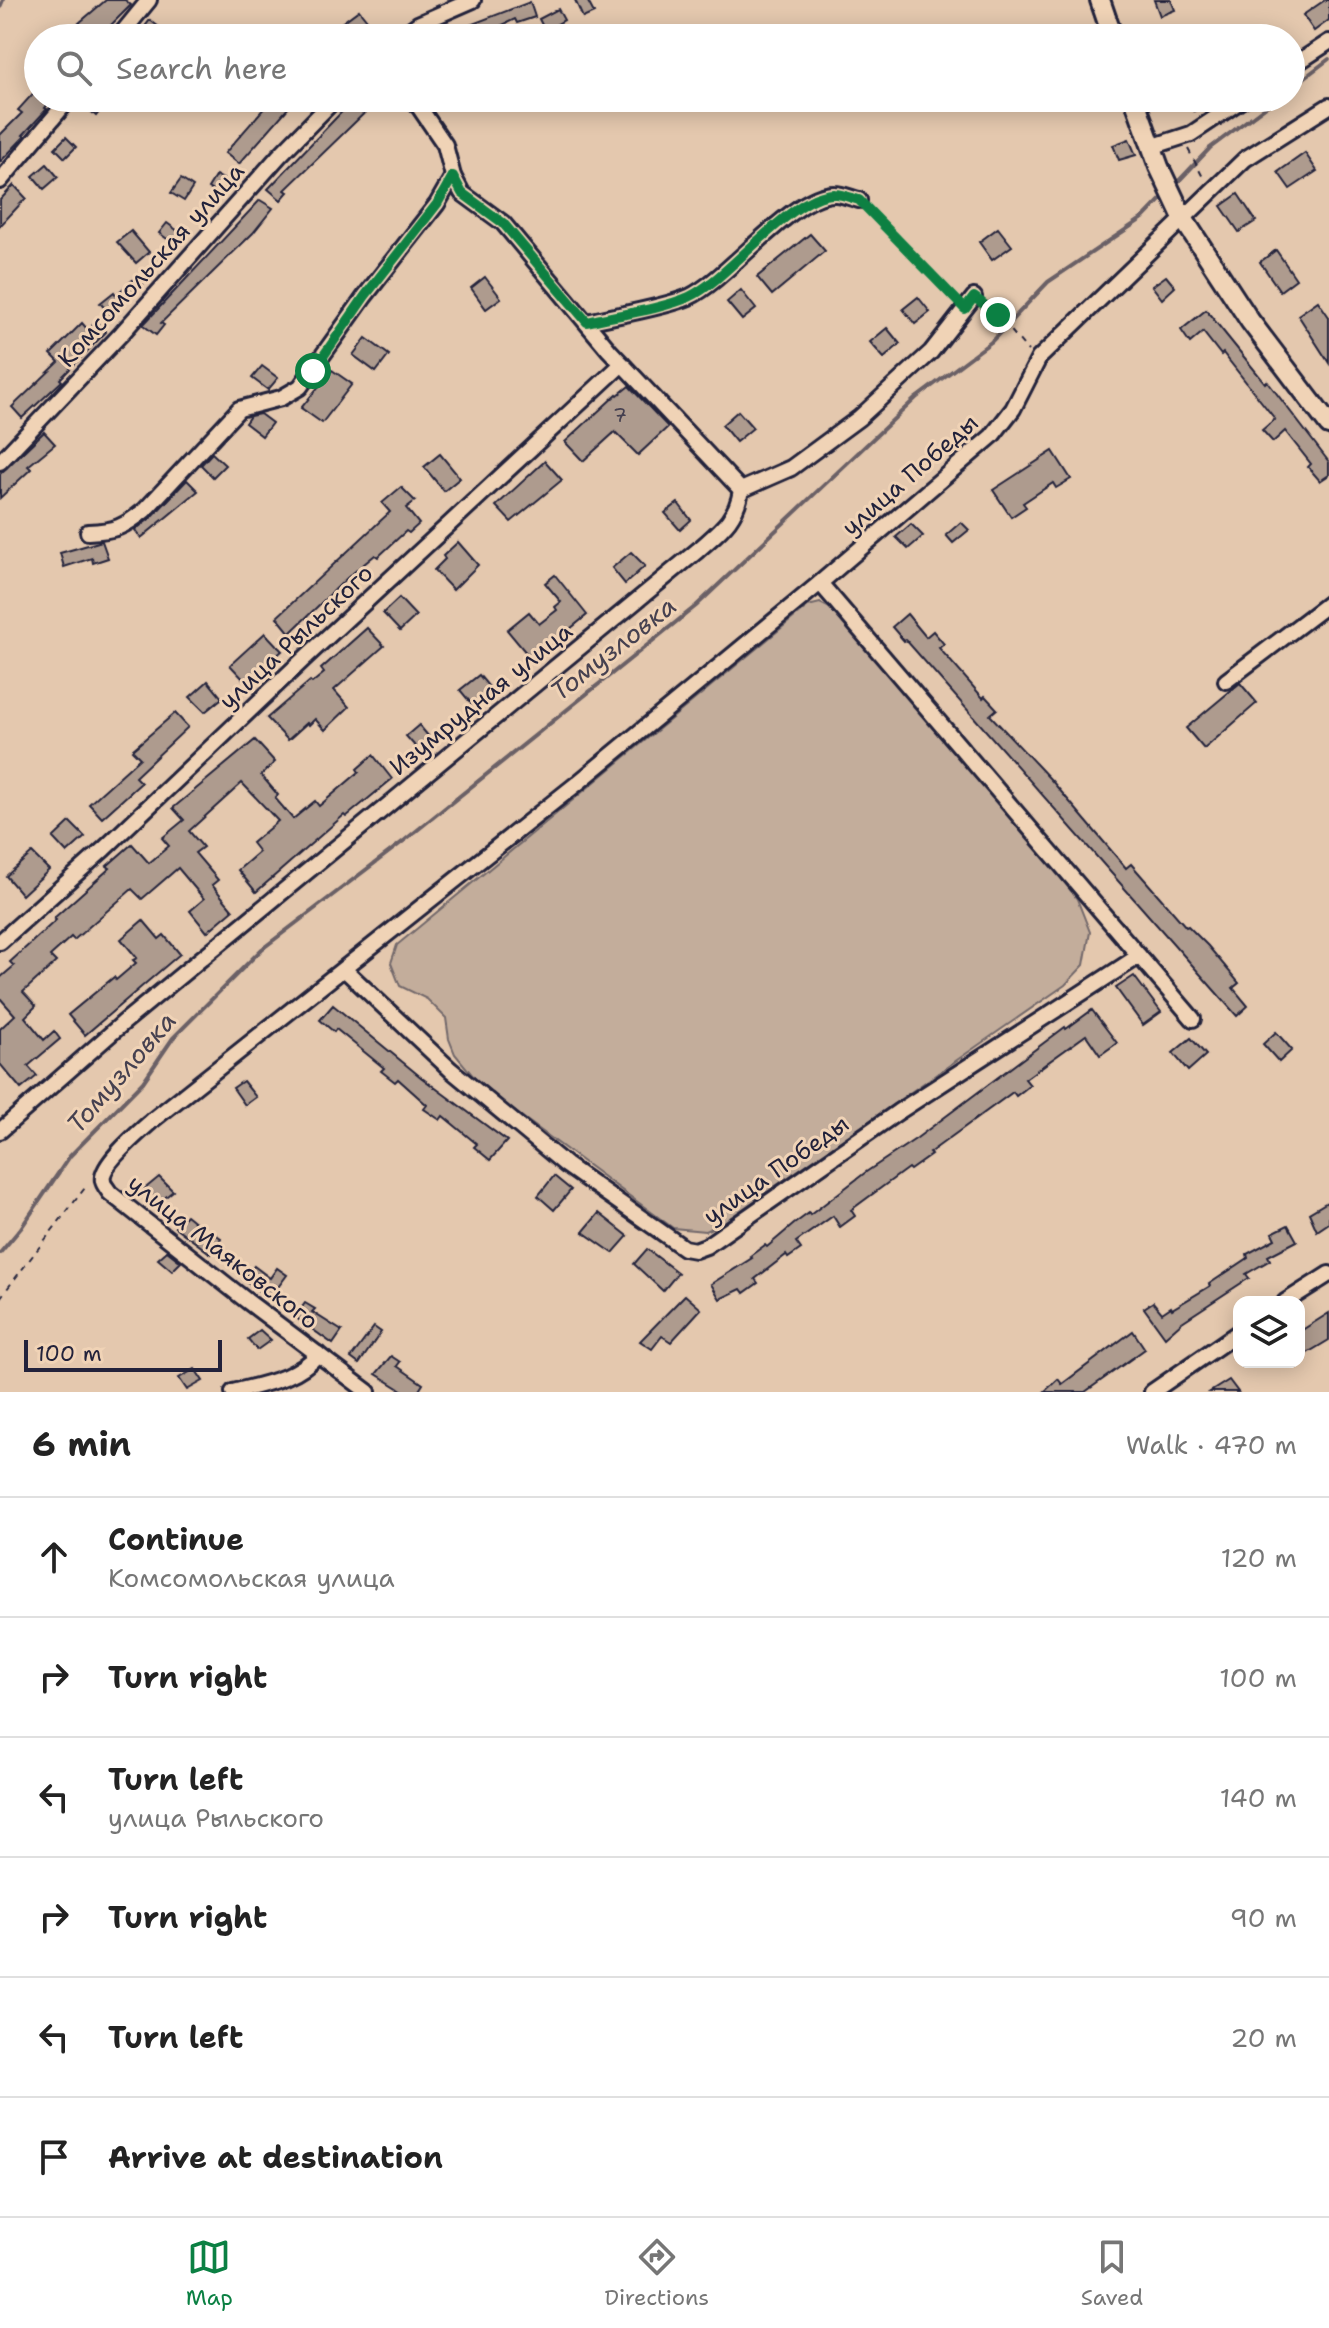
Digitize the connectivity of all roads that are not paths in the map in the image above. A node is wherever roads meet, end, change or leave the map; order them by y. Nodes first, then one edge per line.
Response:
1 (149, 0) edge
2 (473, 0) edge
3 (1100, 0) edge
4 (129, 24) edge
5 (418, 24) edge
6 (1108, 24) edge
7 (1329, 42) edge
8 (1305, 58) edge
9 (1329, 106) edge
10 (58, 112) edge
11 (322, 112) edge
12 (423, 112) edge
13 (1139, 112) edge
14 (1224, 112) edge
15 (1151, 147) junction
16 (453, 176) junction
17 (0, 181) edge
18 (859, 200) road end
19 (1182, 217) junction
20 (970, 303) road end
21 (587, 322) junction
22 (622, 364) junction
23 (1329, 425) edge
24 (0, 462) edge
25 (741, 490) junction
26 (88, 532) dead end
27 (820, 583) junction
28 (1329, 603) edge
29 (1226, 681) dead end
30 (0, 942) edge
31 (1139, 956) junction
32 (344, 969) junction
33 (1193, 1019) dead end
34 (0, 1131) edge
35 (103, 1179) joint
36 (1329, 1274) edge
37 (1294, 1296) edge
38 (1233, 1336) edge
39 (318, 1354) junction
40 (233, 1392) edge
41 (368, 1392) edge
42 (1152, 1392) edge

1 - 4 street
2 - 5 street
3 - 6 main road
7 - 8 street
9 - 19 street, улица Победы
10 - 17 street
11 - 24 street, Комсомольская улица
12 - 16 street
13 - 15 main road
14 - 15 street
15 - 19 main road
16 - 21 street
16 - 26 street
18 - 21 street
19 - 23 main road
19 - 27 street, улица Победы
20 - 25 street
21 - 22 street
22 - 25 street
22 - 30 street, улица Рыльского
25 - 34 street, Изумрудная улица
27 - 31 street
27 - 32 street, улица Победы
28 - 29 street
31 - 32 street, улица Победы
31 - 33 street
32 - 35 street, улица Победы
35 - 39 street, улица Маяковского
36 - 37 street
38 - 42 street
39 - 40 street, улица Маяковского
39 - 41 street, улица Маяковского

